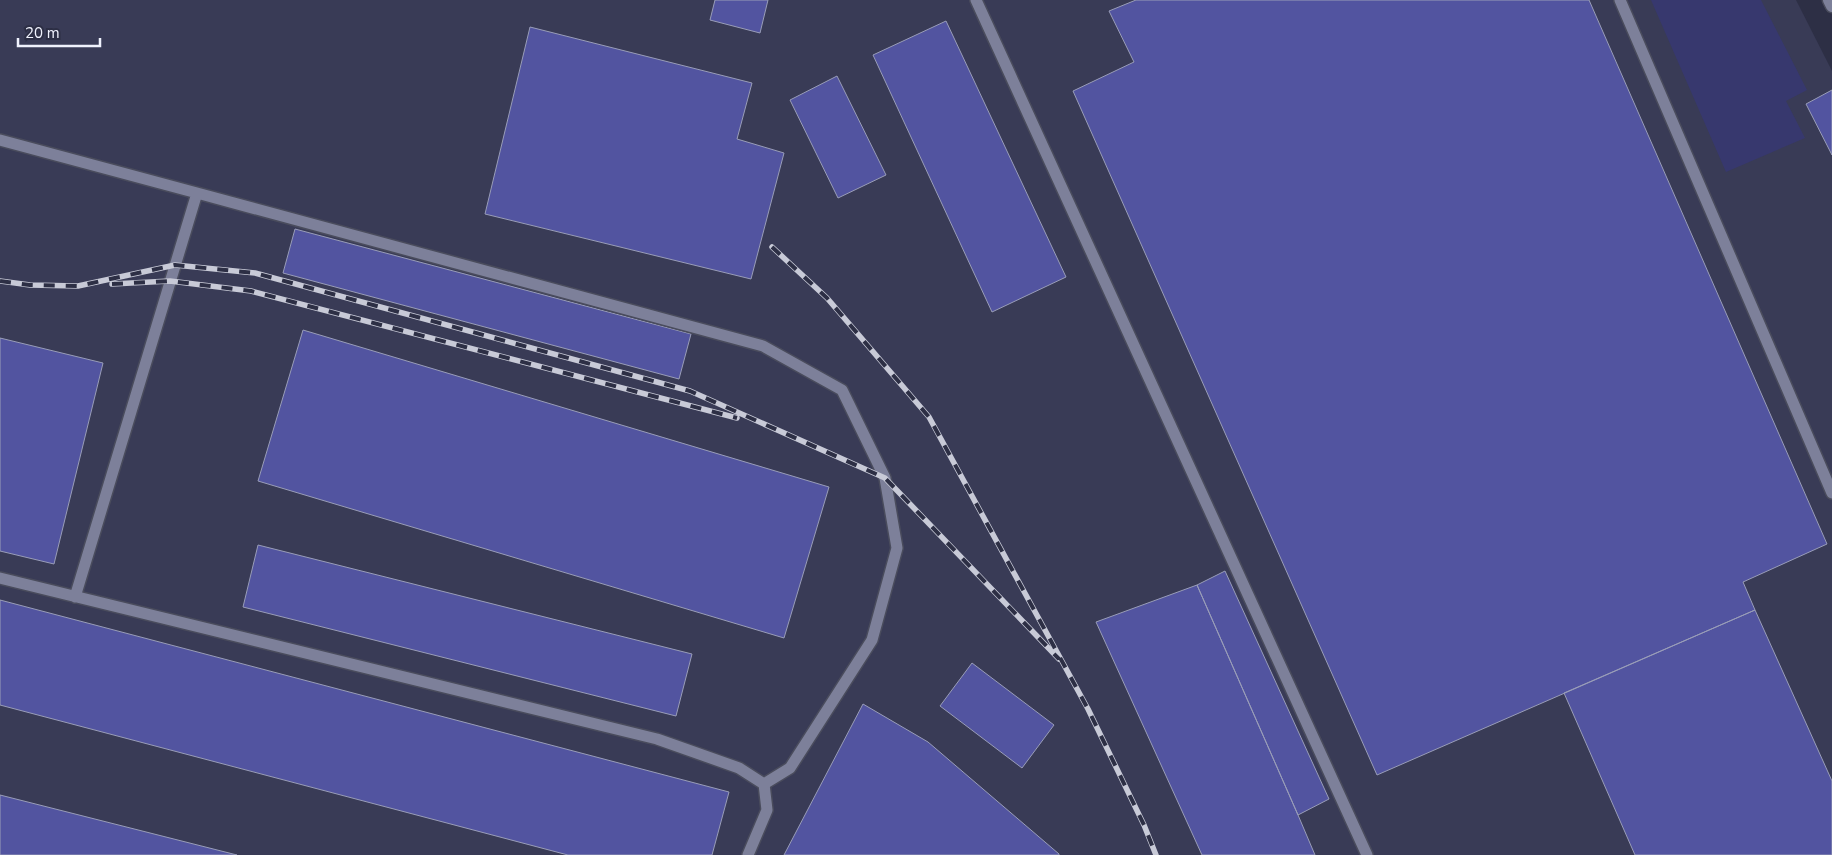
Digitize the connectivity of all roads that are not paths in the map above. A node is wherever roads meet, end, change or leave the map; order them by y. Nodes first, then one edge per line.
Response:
1 (976, 0) edge
2 (1620, 0) edge
3 (1829, 0) edge
4 (1832, 6) edge
5 (0, 140) edge
6 (197, 193) junction
7 (1832, 493) edge
8 (0, 578) edge
9 (75, 596) junction
10 (764, 784) junction
11 (748, 855) edge
12 (1367, 855) edge

1 - 12 lane
2 - 7 lane
3 - 4 street
5 - 6 lane
6 - 9 lane
6 - 10 lane
8 - 9 lane
9 - 10 lane
10 - 11 lane

